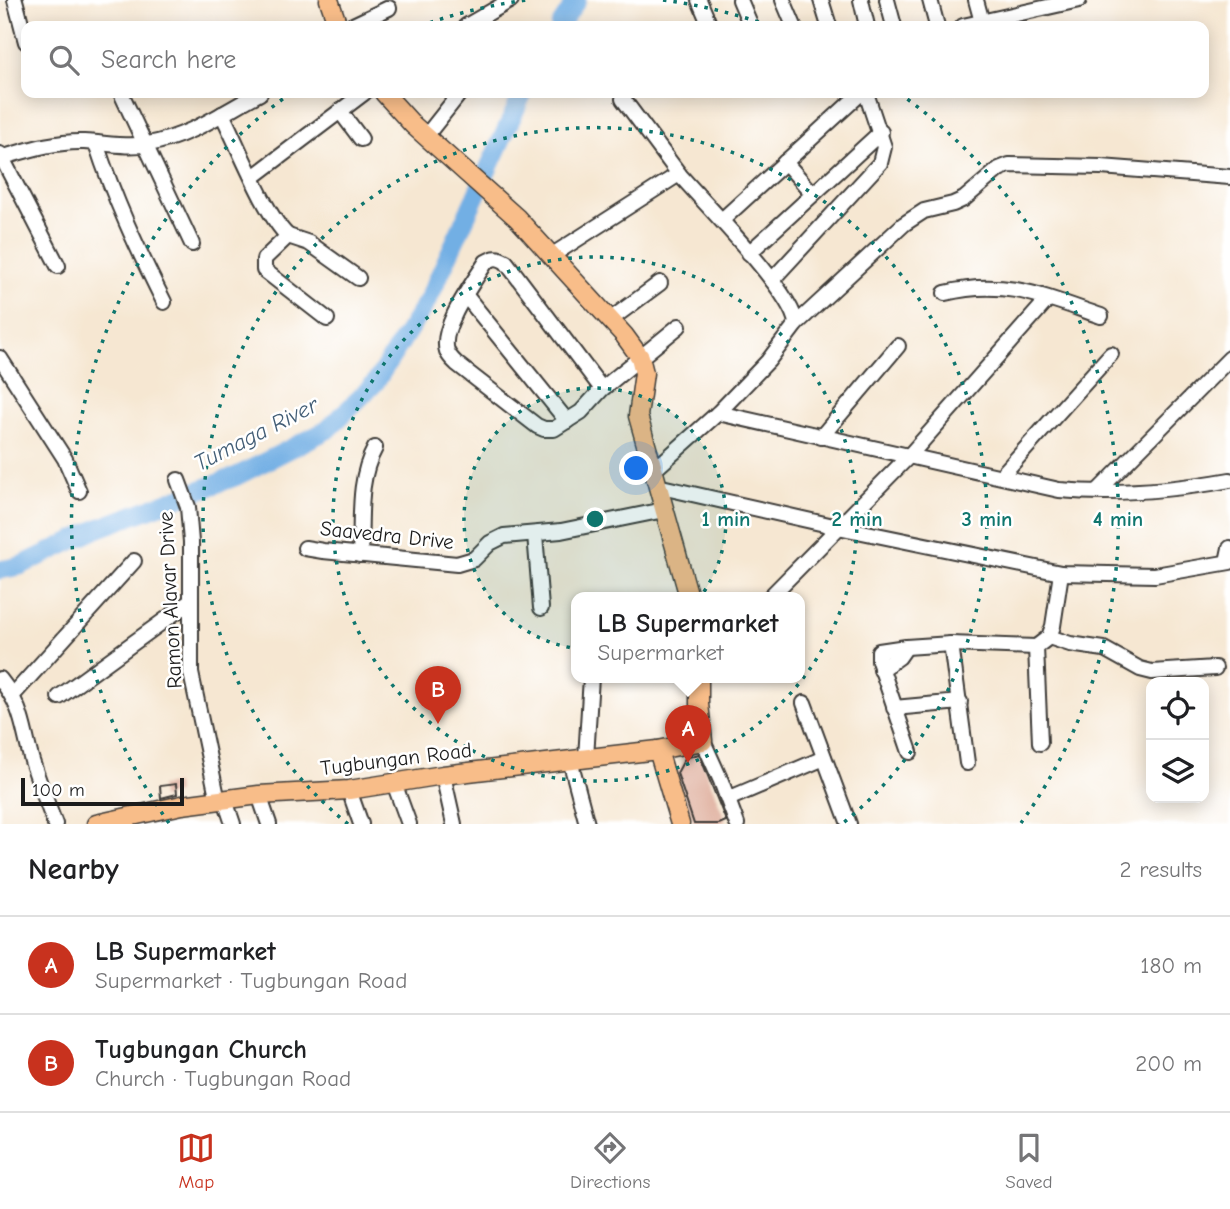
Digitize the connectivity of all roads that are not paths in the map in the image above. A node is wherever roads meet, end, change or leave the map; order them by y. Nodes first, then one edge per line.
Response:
1 (15, 0) edge
2 (328, 0) edge
3 (511, 0) edge
4 (699, 0) edge
5 (740, 0) edge
6 (783, 0) edge
7 (821, 0) edge
8 (861, 0) edge
9 (887, 0) edge
10 (930, 0) edge
11 (976, 0) edge
12 (1079, 0) edge
13 (1063, 2) edge
14 (1021, 7) edge
15 (390, 8) dead end
16 (336, 21) edge
17 (362, 21) edge
18 (475, 21) edge
19 (708, 21) edge
20 (749, 21) edge
21 (792, 21) edge
22 (827, 21) edge
23 (866, 21) edge
24 (893, 21) edge
25 (936, 21) edge
26 (982, 21) edge
27 (985, 21) edge
28 (21, 23) edge
29 (123, 98) edge
30 (251, 98) edge
31 (357, 98) edge
32 (389, 98) edge
33 (456, 98) edge
34 (857, 98) edge
35 (865, 98) edge
36 (623, 99) dead end
37 (340, 111) junction
38 (222, 114) junction
39 (881, 132) junction
40 (426, 136) junction
41 (361, 139) dead end
42 (96, 143) junction
43 (146, 145) junction
44 (1, 157) edge
45 (785, 162) junction
46 (679, 174) junction
47 (253, 177) junction
48 (1230, 177) edge
49 (813, 194) junction
50 (722, 220) junction
51 (288, 236) junction
52 (192, 243) dead end
53 (749, 253) junction
54 (551, 256) junction
55 (58, 266) dead end
56 (358, 278) dead end
57 (772, 280) junction
58 (660, 283) dead end
59 (945, 293) dead end
60 (466, 296) junction
61 (1048, 299) junction
62 (164, 302) dead end
63 (1101, 316) dead end
64 (327, 319) dead end
65 (610, 320) junction
66 (796, 324) junction
67 (680, 326) dead end
68 (898, 346) dead end
69 (1111, 354) dead end
70 (640, 357) junction
71 (0, 358) edge
72 (1230, 358) edge
73 (602, 388) junction
74 (718, 413) junction
75 (567, 421) junction
76 (821, 437) junction
77 (375, 448) dead end
78 (909, 456) junction
79 (1000, 476) junction
80 (655, 478) junction
81 (177, 480) dead end
82 (1230, 480) edge
83 (79, 491) dead end
84 (1098, 491) junction
85 (664, 510) junction
86 (838, 527) junction
87 (535, 534) junction
88 (305, 548) dead end
89 (360, 555) junction
90 (1229, 558) edge
91 (134, 561) dead end
92 (1061, 573) junction
93 (688, 592) edge
94 (777, 592) edge
95 (191, 601) junction
96 (541, 608) dead end
97 (1049, 637) junction
98 (951, 644) junction
99 (1036, 648) junction
100 (1215, 668) dead end
101 (0, 679) edge
102 (590, 683) edge
103 (699, 683) edge
104 (13, 695) junction
105 (59, 697) dead end
106 (960, 702) junction
107 (804, 703) dead end
108 (894, 708) junction
109 (703, 741) junction
110 (1040, 743) dead end
111 (658, 750) junction
112 (910, 752) dead end
113 (824, 758) junction
114 (578, 759) junction
115 (967, 763) dead end
116 (443, 775) junction
117 (394, 783) junction
118 (349, 790) junction
119 (259, 795) junction
120 (728, 799) junction
121 (222, 800) junction
122 (147, 818) edge
123 (55, 824) edge
124 (96, 824) edge
125 (233, 824) edge
126 (270, 824) edge
127 (360, 824) edge
128 (409, 824) edge
129 (454, 824) edge
130 (587, 824) edge
131 (680, 824) edge
132 (737, 824) edge
133 (849, 824) edge

1 - 28 street
2 - 16 main road
3 - 18 street
4 - 19 street
5 - 20 street
6 - 21 street
7 - 22 street
8 - 23 street
9 - 24 street
10 - 25 street
11 - 26 street
12 - 13 street
13 - 14 street
14 - 27 street
15 - 17 street
29 - 43 street
30 - 38 street
31 - 37 street
32 - 40 main road
33 - 40 street
34 - 45 street
35 - 39 street
36 - 46 street
37 - 41 street
37 - 47 street
38 - 43 street
38 - 47 street
39 - 49 street
39 - 57 street
40 - 54 main road
42 - 43 street
42 - 44 street
42 - 62 street
43 - 52 street
44 - 55 street
45 - 49 street
45 - 50 street
46 - 50 street
46 - 54 street
47 - 51 street
48 - 66 street
49 - 53 street
50 - 53 street
51 - 56 street
51 - 64 street
53 - 57 street
54 - 65 main road
57 - 66 street
58 - 65 street
59 - 61 street
60 - 73 street
60 - 75 street
60 - 75 street
61 - 63 street
61 - 78 street
65 - 70 main road
66 - 74 street
67 - 70 street
68 - 76 street
69 - 79 street
70 - 73 street
70 - 80 main road
71 - 83 street
72 - 84 street
73 - 75 street
74 - 76 street
74 - 80 street
76 - 78 street
77 - 89 street
78 - 79 street
78 - 86 street
79 - 84 street
80 - 85 main road
80 - 86 street
81 - 95 street, Ramon Alavar Drive
82 - 84 street
85 - 87 street, Saavedra Drive
85 - 93 main road
86 - 92 street
86 - 94 street
87 - 89 street, Saavedra Drive
87 - 96 street
88 - 89 street, Saavedra Drive
90 - 92 street
91 - 104 street
92 - 97 street
95 - 105 street
95 - 121 street, Ramon Alavar Drive
97 - 99 street
97 - 100 street
98 - 99 street
98 - 106 street
98 - 108 street
99 - 110 street
101 - 104 street
102 - 114 street
103 - 109 main road
104 - 123 street
106 - 108 street
106 - 115 street
107 - 113 street
108 - 112 street
109 - 111 main road, Tugbungan Road
109 - 120 street
111 - 114 main road, Tugbungan Road
111 - 131 main road
113 - 120 street
113 - 133 street
114 - 116 main road, Tugbungan Road
114 - 130 street
116 - 117 main road, Tugbungan Road
116 - 129 street
117 - 118 main road, Tugbungan Road
117 - 128 street
118 - 119 main road, Tugbungan Road
118 - 127 street
119 - 121 main road, Tugbungan Road
119 - 126 street
120 - 132 street
121 - 122 main road, Tugbungan Road
121 - 125 street, Ramon Alavar Drive
122 - 124 main road, Tugbungan Road

